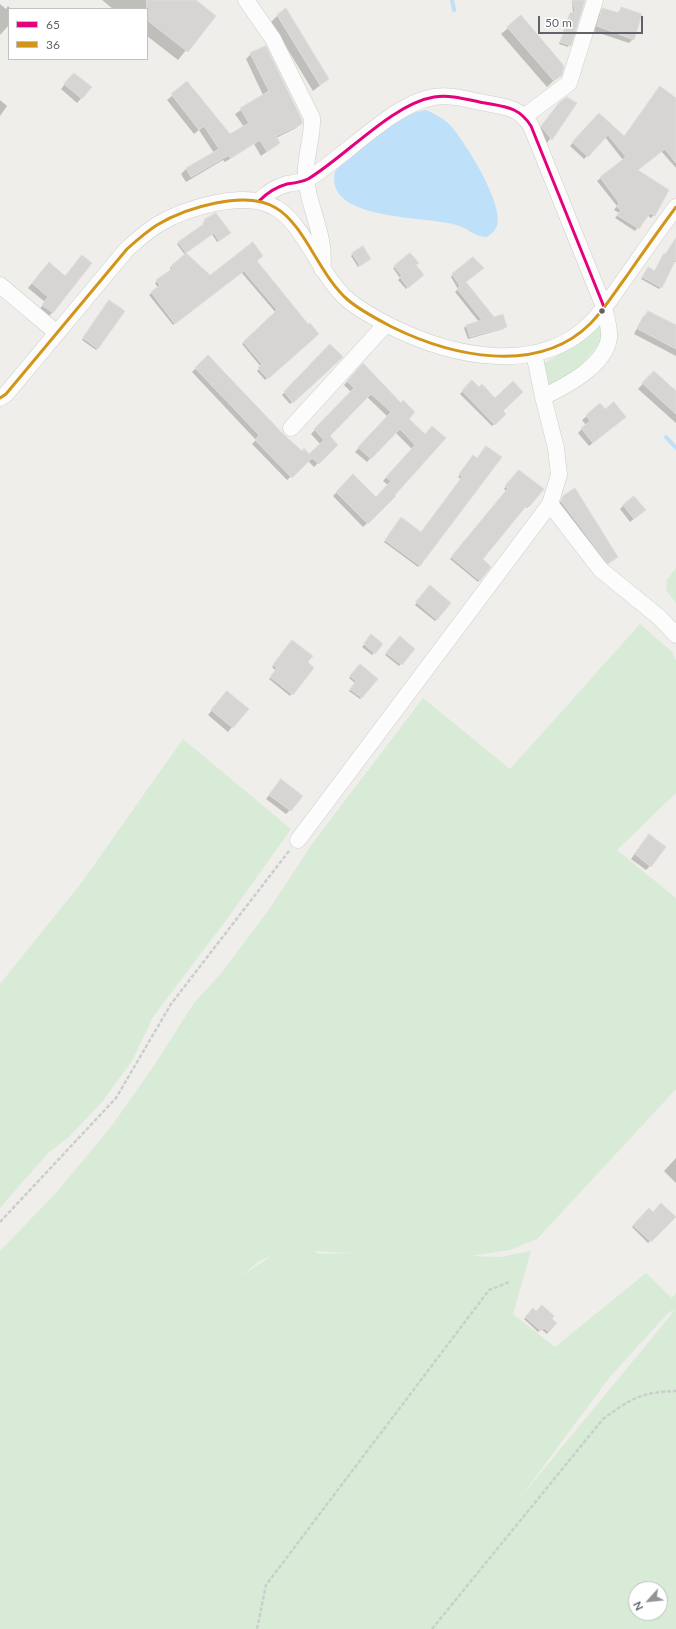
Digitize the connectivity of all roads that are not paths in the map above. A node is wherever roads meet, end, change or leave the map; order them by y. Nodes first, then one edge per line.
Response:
1 (246, 0) edge
2 (595, 0) edge
3 (525, 116) junction
4 (306, 180) junction
5 (259, 201) junction
6 (676, 207) edge
7 (322, 269) junction
8 (0, 285) edge
9 (604, 307) junction
10 (386, 324) junction
11 (56, 333) junction
12 (534, 353) junction
13 (543, 397) junction
14 (0, 398) edge
15 (291, 428) dead end
16 (550, 504) junction
17 (676, 635) edge
18 (298, 840) road end

1 - 4 street
2 - 3 street
3 - 4 street
3 - 9 street
4 - 5 street
4 - 7 street
5 - 7 street
5 - 11 street
6 - 9 street
7 - 10 street
8 - 11 street
9 - 12 street
9 - 13 street
10 - 12 street
10 - 15 street
11 - 14 street
12 - 13 street
13 - 16 street
16 - 17 street
16 - 18 street

